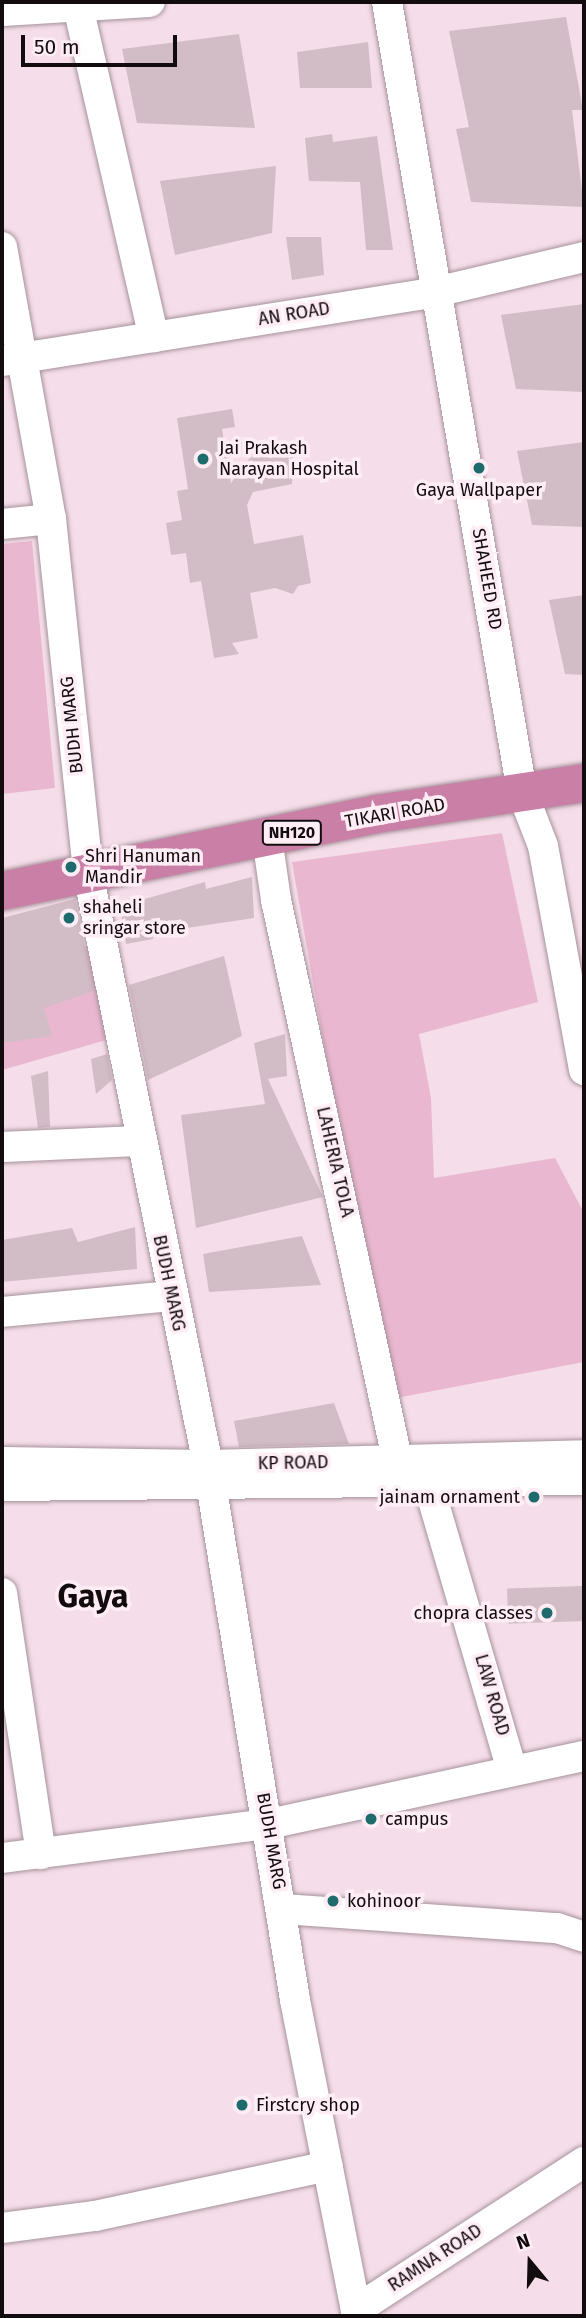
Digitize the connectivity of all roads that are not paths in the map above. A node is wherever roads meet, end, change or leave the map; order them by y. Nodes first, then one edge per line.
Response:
1 (150, 2) edge
2 (387, 2) edge
3 (77, 5) edge
4 (2, 11) edge
5 (2, 247) edge
6 (584, 257) edge
7 (436, 292) junction
8 (154, 337) junction
9 (14, 359) edge
10 (51, 519) junction
11 (2, 524) edge
12 (584, 783) edge
13 (522, 792) junction
14 (267, 838) junction
15 (88, 873) junction
16 (2, 891) edge
17 (584, 1070) edge
18 (140, 1142) junction
19 (2, 1147) edge
20 (172, 1296) junction
21 (2, 1312) edge
22 (584, 1455) edge
23 (2, 1462) edge
24 (413, 1473) junction
25 (209, 1477) junction
26 (584, 1480) edge
27 (2, 1486) edge
28 (2, 1593) edge
29 (584, 1756) edge
30 (512, 1770) junction
31 (269, 1824) junction
32 (41, 1854) junction
33 (2, 1858) edge
34 (283, 1909) junction
35 (584, 1937) edge
36 (584, 2162) edge
37 (328, 2166) junction
38 (2, 2228) edge
39 (357, 2313) edge

1 - 3 street
2 - 7 street, SHAHEED RD
3 - 4 street
3 - 8 street
5 - 9 street, BUDH MARG
6 - 7 street, AN ROAD
7 - 8 street, AN ROAD
7 - 13 street, SHAHEED RD
8 - 9 street, AN ROAD
9 - 10 street, BUDH MARG
10 - 11 street
10 - 15 street, BUDH MARG
12 - 13 highway, TIKARI ROAD / NH120
13 - 14 highway, TIKARI ROAD / NH120
13 - 17 street, SHAHEED RD
14 - 15 highway, TIKARI ROAD / NH120
14 - 24 street, LAHERIA TOLA
15 - 16 highway, TIKARI ROAD / NH120
15 - 18 street, BUDH MARG
18 - 19 street
18 - 20 street, BUDH MARG
20 - 21 street
20 - 25 street, BUDH MARG
22 - 24 street, KP ROAD
23 - 25 street, KP ROAD
24 - 25 street, KP ROAD
24 - 26 street, KP ROAD
24 - 30 street, LAW ROAD
25 - 27 street, KP ROAD
25 - 31 street, BUDH MARG
28 - 32 street
29 - 30 street
30 - 31 street
31 - 32 street
31 - 34 street, BUDH MARG
32 - 33 street
34 - 35 street
34 - 37 street, BUDH MARG
36 - 39 street, RAMNA ROAD
37 - 38 street
37 - 39 street, BUDH MARG

